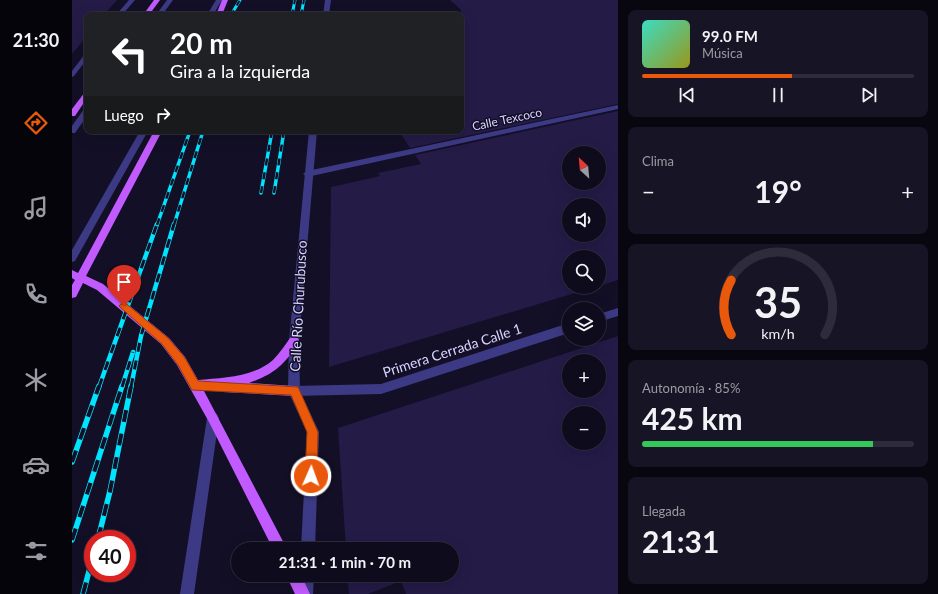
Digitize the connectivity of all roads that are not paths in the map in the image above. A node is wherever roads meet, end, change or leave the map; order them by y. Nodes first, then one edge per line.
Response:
1 (132, 0) edge
2 (157, 0) edge
3 (170, 0) edge
4 (219, 0) edge
5 (225, 0) edge
6 (328, 0) edge
7 (122, 12) edge
8 (148, 12) edge
9 (161, 12) edge
10 (212, 12) edge
11 (220, 12) edge
12 (326, 12) edge
13 (84, 59) edge
14 (72, 75) edge
15 (84, 97) edge
16 (618, 107) edge
17 (72, 114) edge
18 (84, 115) edge
19 (72, 131) edge
20 (142, 134) edge
21 (156, 134) edge
22 (313, 134) edge
23 (307, 174) junction
24 (72, 258) edge
25 (77, 276) edge
26 (72, 294) edge
27 (618, 312) edge
28 (606, 316) edge
29 (562, 330) edge
30 (294, 340) junction
31 (196, 386) junction
32 (294, 390) junction
33 (213, 418) junction
34 (276, 542) edge
35 (308, 542) edge
36 (298, 582) edge
37 (306, 582) edge
38 (187, 594) edge
39 (305, 594) edge

1 - 7 street
2 - 8 main road
3 - 9 street
4 - 10 street
5 - 11 main road
6 - 12 street
13 - 14 street
15 - 17 main road
16 - 23 street, Calle Texcoco
18 - 19 street
20 - 24 street
21 - 25 main road
22 - 23 street, Calle Río Churubusco
23 - 30 street, Calle Río Churubusco
25 - 26 main road
25 - 31 main road
27 - 28 street
29 - 32 street, Primera Cerrada Calle 1
30 - 31 main road
30 - 32 street, Calle Río Churubusco
31 - 32 main road
31 - 33 main road
32 - 35 street, Calle Río Churubusco
33 - 34 main road
33 - 38 street
36 - 39 main road
37 - 39 street

